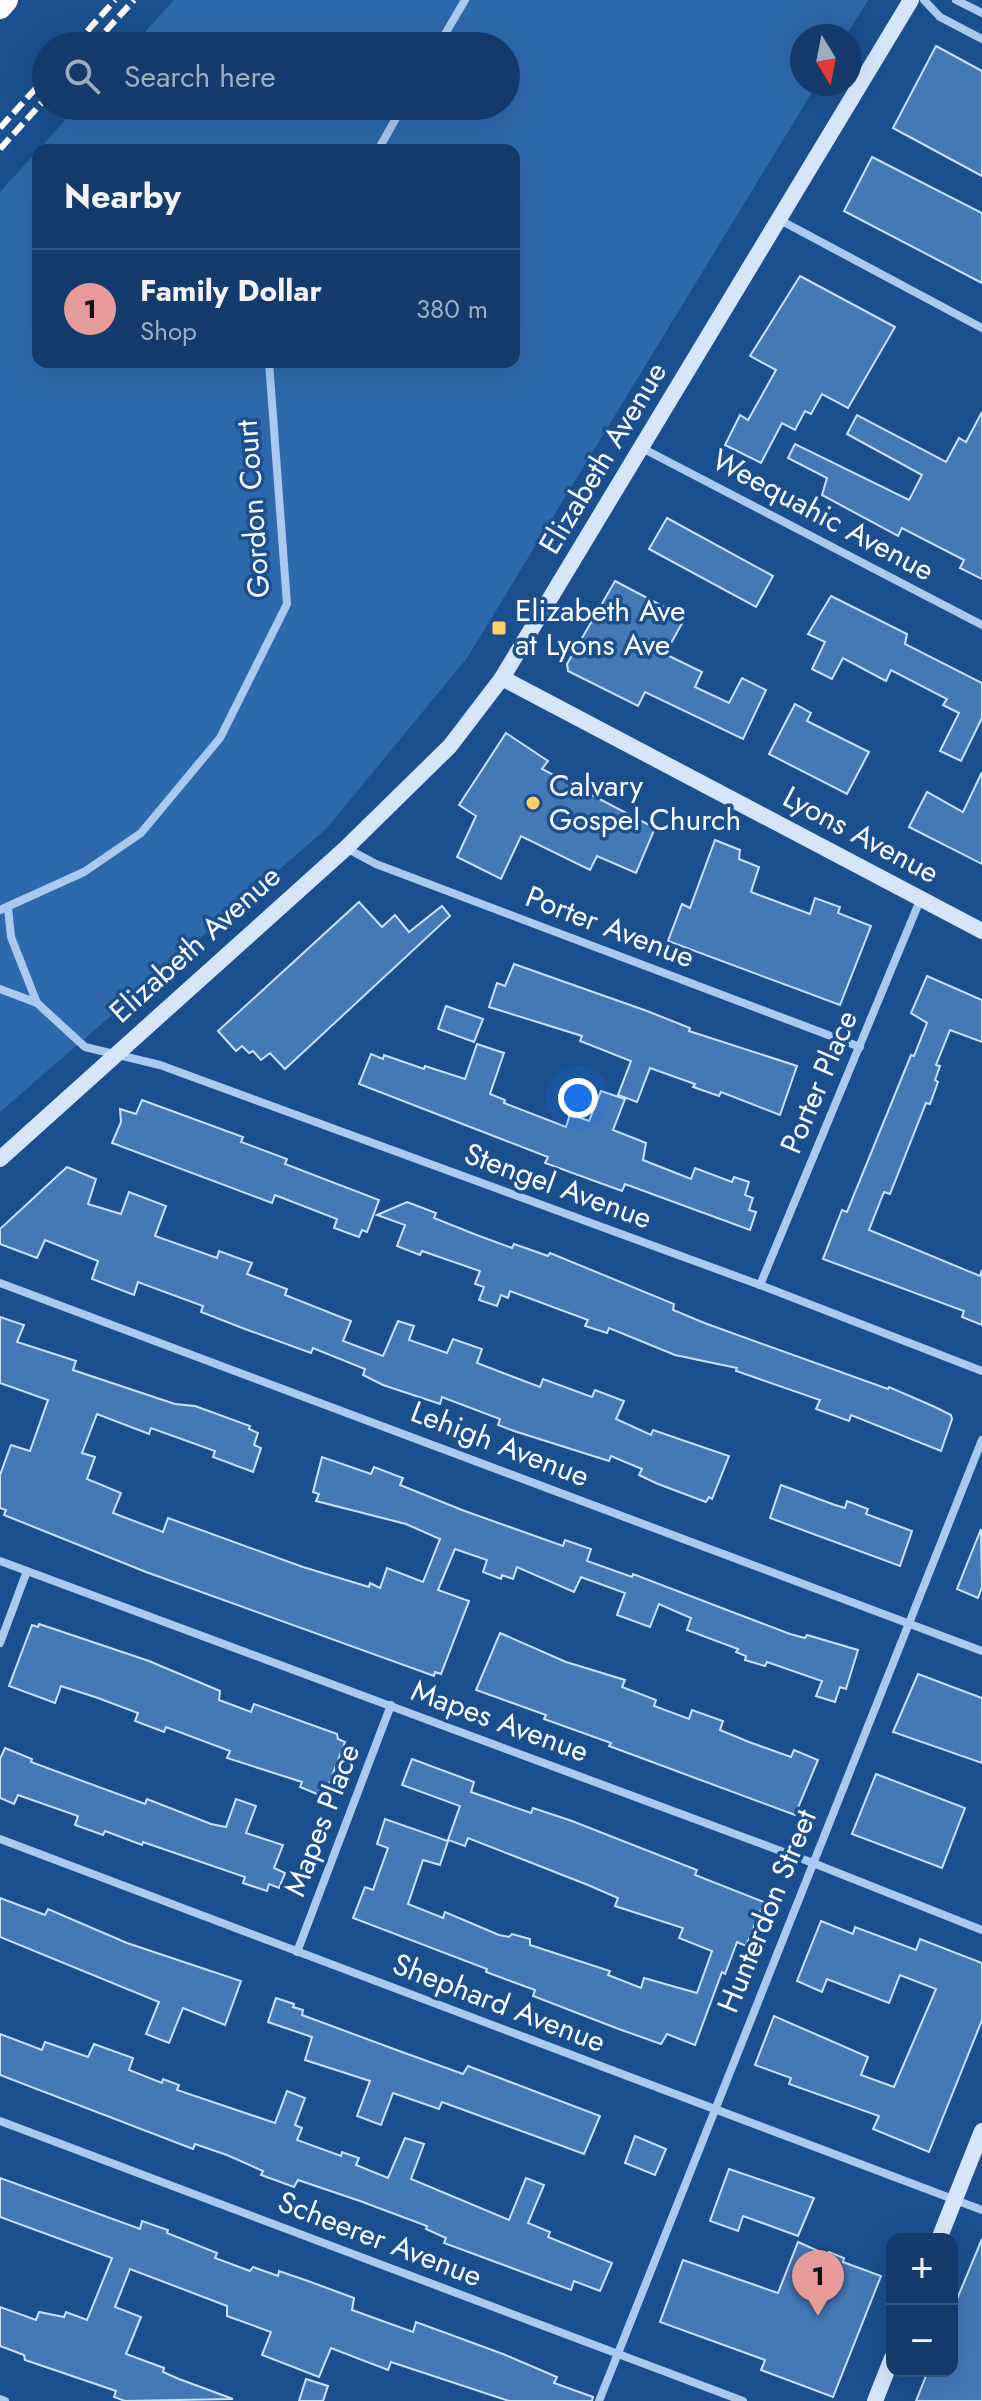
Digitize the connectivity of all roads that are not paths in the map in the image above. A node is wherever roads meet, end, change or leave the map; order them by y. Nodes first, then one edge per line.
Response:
1 (6, 0) edge
2 (465, 0) edge
3 (911, 0) edge
4 (924, 0) edge
5 (956, 0) edge
6 (0, 7) edge
7 (982, 13) edge
8 (446, 32) edge
9 (982, 39) edge
10 (395, 120) edge
11 (381, 144) edge
12 (780, 220) junction
13 (982, 328) edge
14 (269, 368) edge
15 (642, 448) junction
16 (982, 625) edge
17 (502, 678) junction
18 (346, 848) junction
19 (921, 898) junction
20 (4, 909) edge
21 (982, 931) edge
22 (0, 989) edge
23 (37, 1003) junction
24 (860, 1047) junction
25 (114, 1054) junction
26 (0, 1159) edge
27 (0, 1283) edge
28 (760, 1285) junction
29 (982, 1371) edge
30 (982, 1440) edge
31 (0, 1561) edge
32 (27, 1571) junction
33 (907, 1622) junction
34 (0, 1643) edge
35 (982, 1651) edge
36 (391, 1705) junction
37 (0, 1839) edge
38 (813, 1863) junction
39 (982, 1930) edge
40 (297, 1952) junction
41 (713, 2109) junction
42 (0, 2121) edge
43 (982, 2131) edge
44 (955, 2200) junction
45 (982, 2210) edge
46 (941, 2233) edge
47 (618, 2355) junction
48 (886, 2373) edge
49 (599, 2401) edge
50 (743, 2401) edge
51 (875, 2401) edge

1 - 6 highway
2 - 8 street
3 - 12 main road, Elizabeth Avenue
4 - 9 street
5 - 7 street
10 - 11 street
12 - 13 street
12 - 15 main road, Elizabeth Avenue
14 - 20 street, Gordon Court
15 - 16 street, Weequahic Avenue
15 - 17 main road, Elizabeth Avenue
17 - 18 main road, Elizabeth Avenue
17 - 19 main road, Lyons Avenue
18 - 24 street, Porter Avenue
18 - 25 main road, Elizabeth Avenue
19 - 21 main road, Lyons Avenue
19 - 24 street, Porter Place
20 - 23 street
22 - 23 street
23 - 25 street, Stengel Avenue
24 - 28 street, Porter Place
25 - 26 main road, Elizabeth Avenue
25 - 28 street, Stengel Avenue
27 - 33 street, Lehigh Avenue
28 - 29 street, Stengel Avenue
30 - 33 street, Hunterdon Street
31 - 32 street, Mapes Avenue
32 - 34 street
32 - 36 street, Mapes Avenue
33 - 35 street, Lehigh Avenue
33 - 38 street, Hunterdon Street
36 - 38 street, Mapes Avenue
36 - 40 street, Mapes Place
37 - 40 street, Shephard Avenue
38 - 39 street, Mapes Avenue
38 - 41 street, Hunterdon Street
40 - 41 street, Shephard Avenue
41 - 44 street, Shephard Avenue
41 - 47 street, Hunterdon Street
42 - 47 street, Scheerer Avenue
43 - 44 main road
44 - 45 street, Shephard Avenue
44 - 46 main road
47 - 49 street, Hunterdon Street
47 - 50 street, Scheerer Avenue
48 - 51 main road

